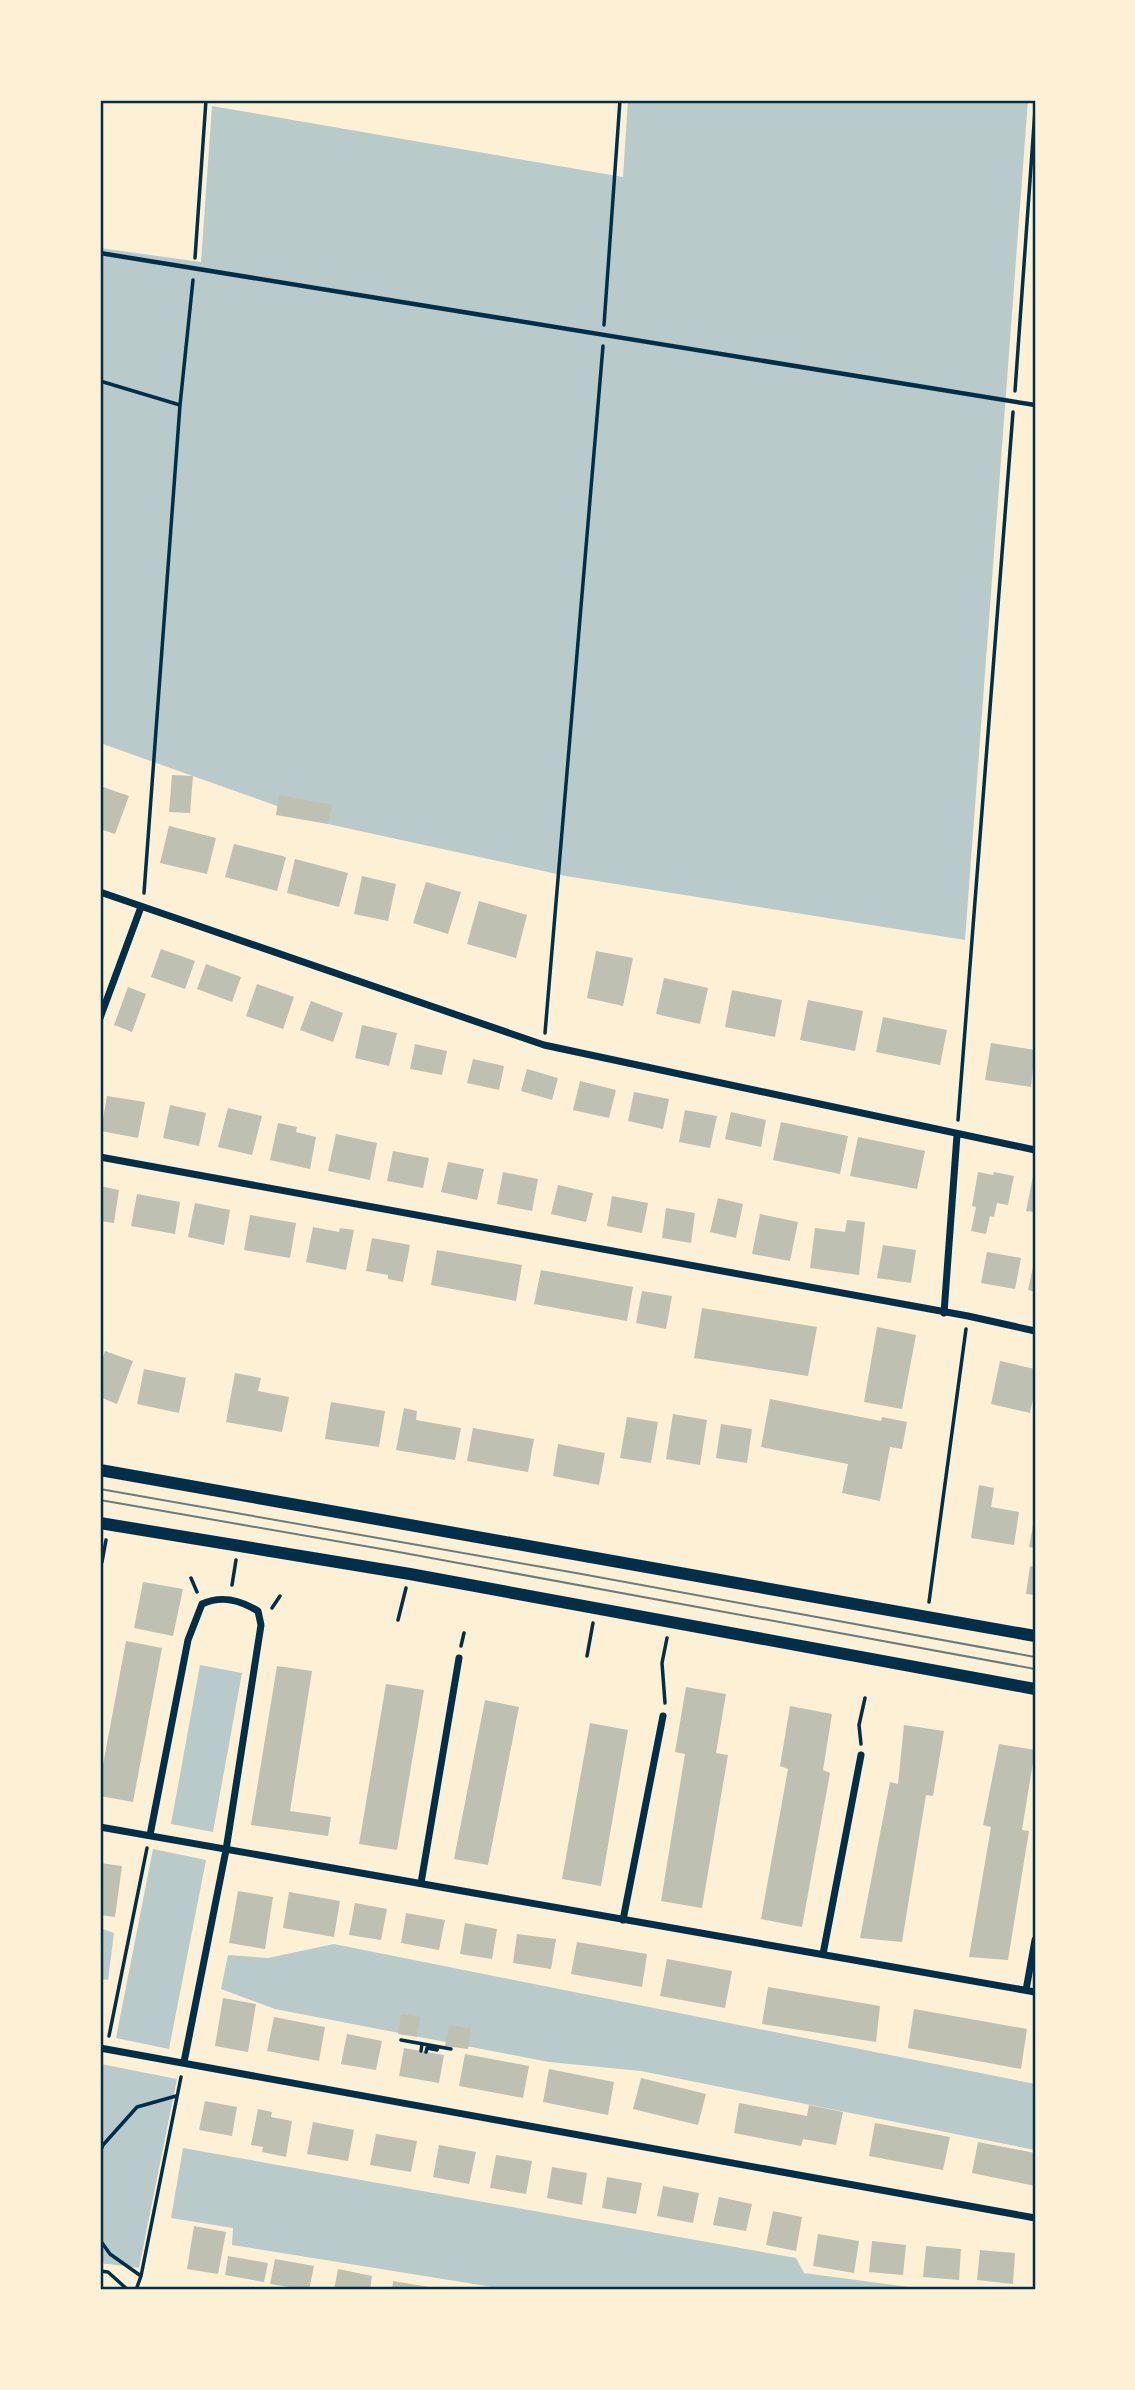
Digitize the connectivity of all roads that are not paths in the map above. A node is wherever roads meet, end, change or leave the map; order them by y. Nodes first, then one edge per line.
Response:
1 (100, 253) edge
2 (1035, 405) edge
3 (100, 892) edge
4 (141, 907) junction
5 (100, 1018) edge
6 (957, 1135) junction
7 (1035, 1150) edge
8 (100, 1157) edge
9 (944, 1313) junction
10 (1035, 1332) edge
11 (100, 1470) edge
12 (104, 1524) edge
13 (1035, 1636) edge
14 (459, 1658) dead end
15 (1035, 1689) edge
16 (663, 1716) road end
17 (861, 1755) road end
18 (100, 1827) edge
19 (150, 1835) junction
20 (226, 1850) junction
21 (421, 1883) junction
22 (623, 1920) junction
23 (1035, 1940) edge
24 (823, 1954) junction
25 (1026, 1990) junction
26 (1035, 1992) edge
27 (103, 2048) edge
28 (184, 2062) junction
29 (1035, 2218) edge

1 - 2 lane
3 - 4 street
4 - 5 street
4 - 6 street
6 - 7 street
6 - 9 street
8 - 9 street
9 - 10 street
11 - 13 main road
12 - 15 main road
14 - 21 street
16 - 22 street
17 - 24 street
18 - 19 street
19 - 20 street
19 - 20 street
20 - 21 street
20 - 28 street
21 - 22 street
22 - 24 street
23 - 25 street
24 - 25 street
25 - 26 street
27 - 28 street
28 - 29 street

